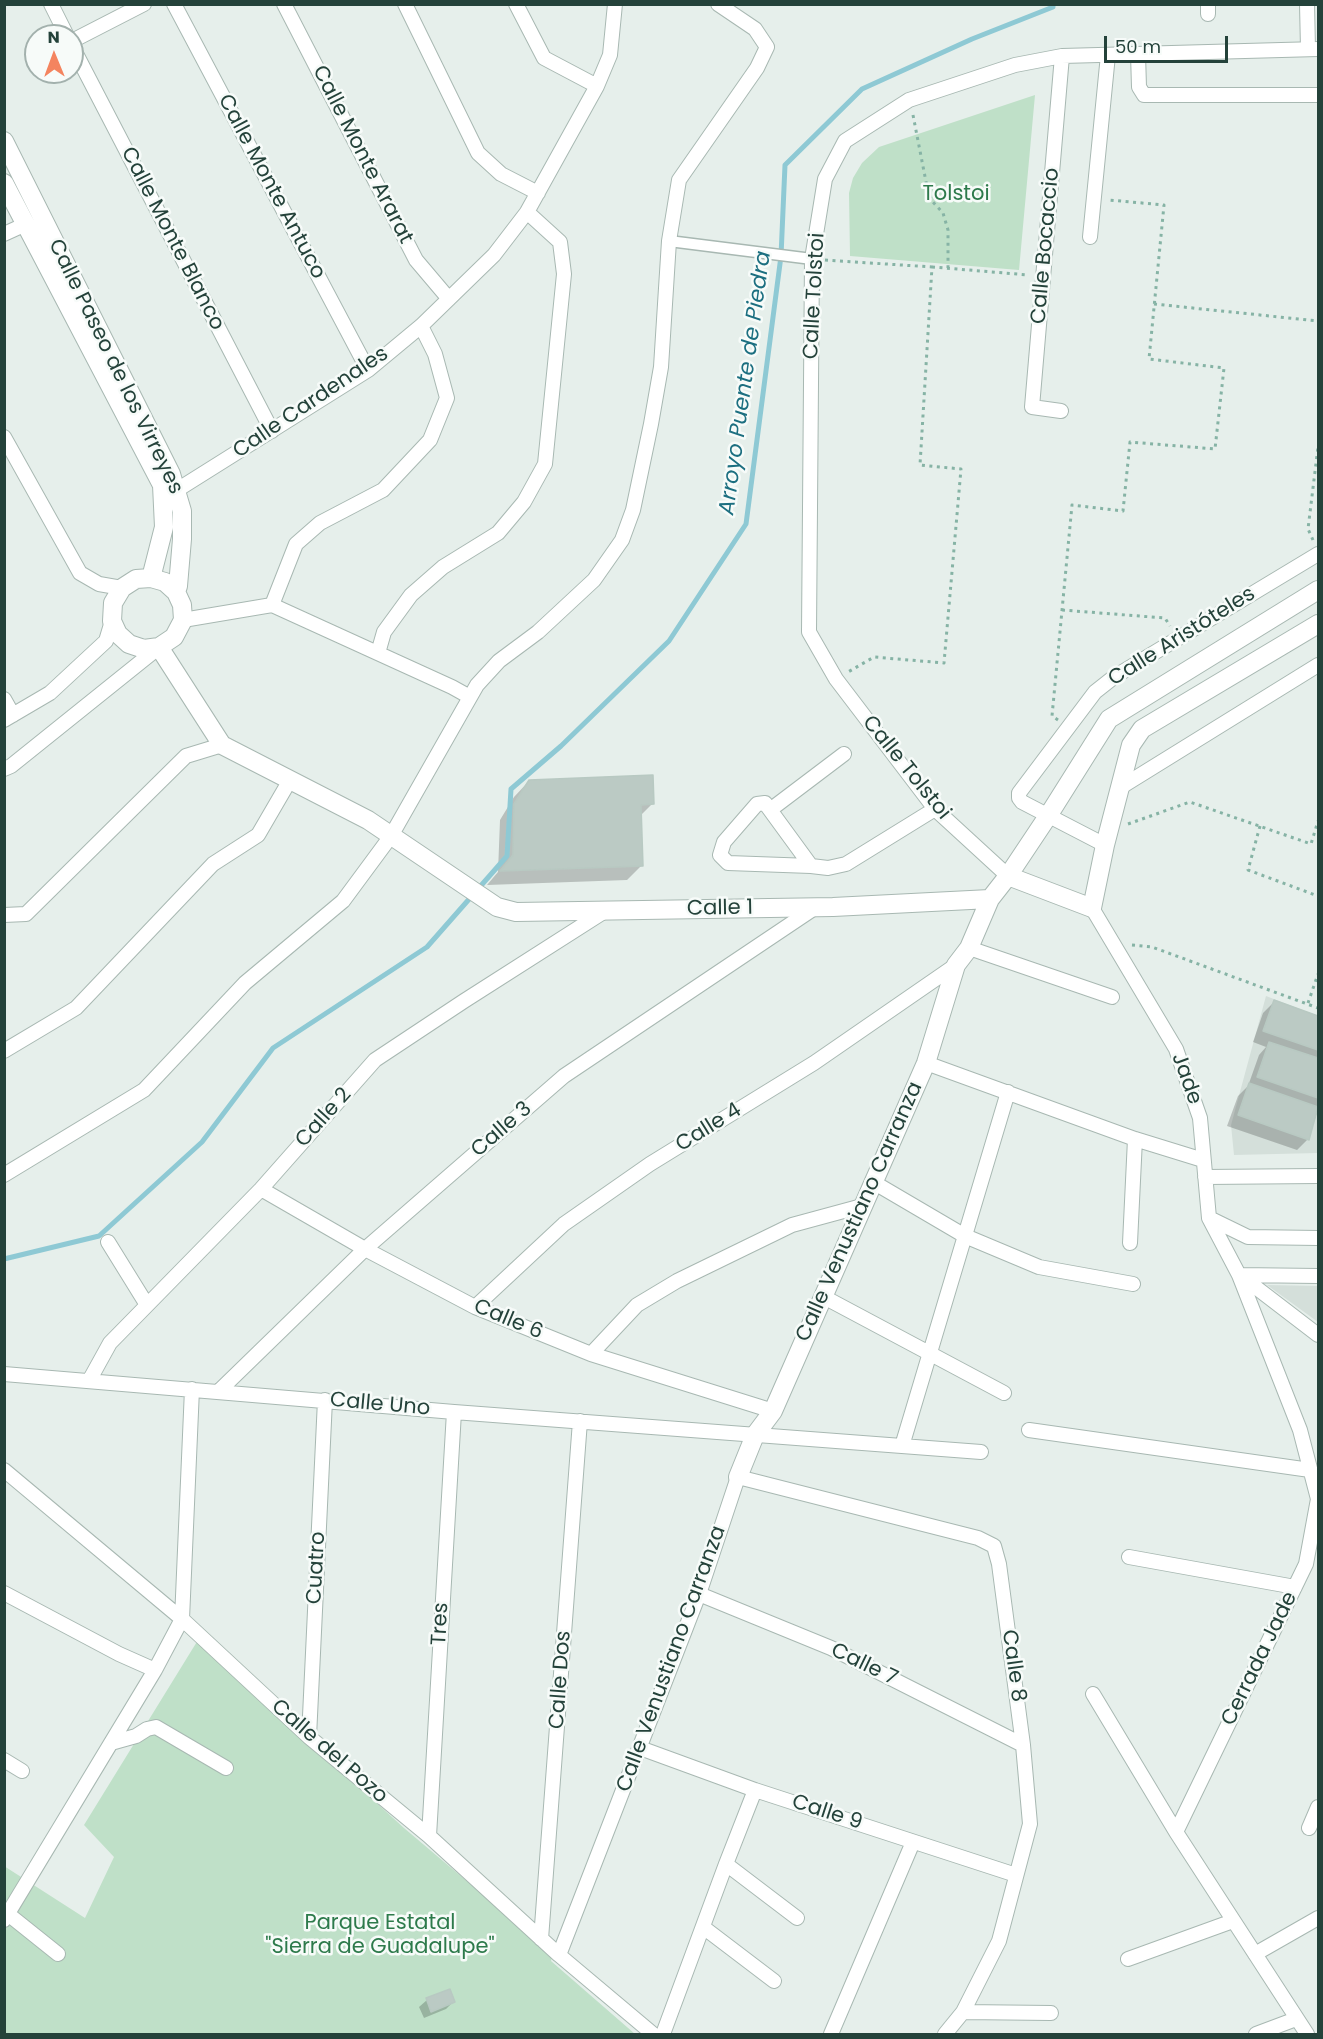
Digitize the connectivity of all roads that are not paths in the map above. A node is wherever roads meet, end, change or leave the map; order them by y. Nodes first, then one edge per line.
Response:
1 (51, 4) edge
2 (144, 4) edge
3 (174, 4) edge
4 (284, 4) edge
5 (405, 4) edge
6 (516, 4) edge
7 (615, 4) edge
8 (718, 4) edge
9 (1307, 4) edge
10 (61, 24) edge
11 (84, 36) edge
12 (1313, 49) edge
13 (1138, 54) junction
14 (1108, 55) junction
15 (1062, 56) junction
16 (84, 69) edge
17 (597, 86) junction
18 (1318, 95) edge
19 (4, 141) edge
20 (4, 183) edge
21 (538, 193) junction
22 (527, 212) junction
23 (26, 224) junction
24 (4, 234) edge
25 (1090, 237) dead end
26 (669, 241) junction
27 (812, 259) junction
28 (449, 299) junction
29 (420, 326) junction
30 (368, 370) junction
31 (1061, 411) dead end
32 (272, 431) junction
33 (4, 437) edge
34 (177, 490) junction
35 (1318, 554) edge
36 (151, 578) junction
37 (122, 588) junction
38 (1318, 590) edge
39 (176, 592) junction
40 (272, 605) junction
41 (183, 620) junction
42 (112, 621) junction
43 (1318, 624) edge
44 (159, 647) junction
45 (378, 653) junction
46 (1318, 665) edge
47 (470, 697) junction
48 (4, 699) edge
49 (9, 718) edge
50 (222, 745) junction
51 (844, 754) dead end
52 (4, 769) edge
53 (290, 780) junction
54 (1121, 787) junction
55 (935, 809) junction
56 (770, 810) junction
57 (1048, 816) junction
58 (391, 836) junction
59 (1108, 838) junction
60 (811, 866) junction
61 (1008, 876) junction
62 (990, 899) junction
63 (816, 907) junction
64 (1092, 908) junction
65 (607, 910) junction
66 (4, 915) edge
67 (969, 948) junction
68 (956, 965) junction
69 (1112, 997) dead end
70 (4, 1052) edge
71 (926, 1063) junction
72 (1008, 1092) junction
73 (1136, 1139) junction
74 (1203, 1160) junction
75 (4, 1175) edge
76 (1318, 1176) edge
77 (1205, 1177) junction
78 (873, 1182) junction
79 (261, 1189) junction
80 (862, 1206) junction
81 (1209, 1218) junction
82 (965, 1236) junction
83 (1318, 1238) edge
84 (108, 1242) dead end
85 (1130, 1243) dead end
86 (365, 1249) junction
87 (1239, 1275) junction
88 (1318, 1276) edge
89 (1133, 1284) dead end
90 (822, 1296) junction
91 (147, 1305) junction
92 (475, 1307) junction
93 (1318, 1335) edge
94 (930, 1352) junction
95 (591, 1354) junction
96 (4, 1374) edge
97 (89, 1381) junction
98 (192, 1389) junction
99 (219, 1391) junction
100 (1004, 1393) dead end
101 (324, 1400) junction
102 (773, 1411) junction
103 (453, 1412) junction
104 (580, 1421) junction
105 (1029, 1430) dead end
106 (755, 1435) junction
107 (902, 1446) junction
108 (981, 1452) dead end
109 (4, 1470) edge
110 (1310, 1470) junction
111 (738, 1477) junction
112 (1129, 1557) dead end
113 (1295, 1587) junction
114 (4, 1593) edge
115 (699, 1594) junction
116 (182, 1620) junction
117 (155, 1670) junction
118 (1093, 1695) dead end
119 (309, 1737) junction
120 (111, 1743) junction
121 (1023, 1745) junction
122 (640, 1748) junction
123 (4, 1760) edge
124 (226, 1768) dead end
125 (22, 1771) dead end
126 (755, 1790) junction
127 (1318, 1807) edge
128 (1309, 1828) dead end
129 (1176, 1832) junction
130 (429, 1836) junction
131 (913, 1842) junction
132 (726, 1864) junction
133 (1016, 1875) junction
134 (6, 1917) edge
135 (797, 1918) dead end
136 (1318, 1918) edge
137 (1233, 1920) junction
138 (703, 1927) junction
139 (541, 1939) junction
140 (58, 1954) dead end
141 (559, 1954) junction
142 (1255, 1954) junction
143 (1128, 1959) dead end
144 (774, 1981) dead end
145 (963, 2012) junction
146 (1051, 2013) dead end
147 (1296, 2019) junction
148 (653, 2034) edge
149 (663, 2034) edge
150 (831, 2034) edge
151 (945, 2034) edge
152 (1256, 2034) edge
153 (1307, 2034) edge

1 - 10 street
2 - 11 street
3 - 30 street, Calle Monte Antuco
4 - 28 street, Calle Monte Ararat
5 - 21 street
6 - 17 street
7 - 17 street, Calle Cardenales
8 - 26 street
9 - 12 street
12 - 13 street, Calle Tolstoi
13 - 14 street, Calle Tolstoi
13 - 18 street
14 - 15 street, Calle Tolstoi
14 - 25 street
15 - 27 street, Calle Tolstoi
15 - 31 street, Calle Bocaccio
16 - 32 street, Calle Monte Blanco
17 - 21 street, Calle Cardenales
19 - 34 street, Calle Paseo de los Virreyes
20 - 23 street, Calle Paseo de los Virreyes
21 - 22 street, Calle Cardenales
22 - 28 street, Calle Cardenales
22 - 45 street
23 - 24 street
23 - 36 street, Calle Paseo de los Virreyes
26 - 27 street
26 - 47 street
27 - 55 street, Calle Tolstoi
28 - 29 street, Calle Cardenales
29 - 30 street, Calle Cardenales
29 - 40 street
30 - 32 street, Calle Cardenales
32 - 34 street, Calle Cardenales
33 - 37 street
34 - 39 street, Calle Paseo de los Virreyes
35 - 57 street, Calle Aristóteles
36 - 37 street
36 - 39 street
37 - 42 street
38 - 57 street, Calle Venustiano Carranza
39 - 41 street, Calle Paseo de los Virreyes
40 - 41 street
40 - 45 street
41 - 44 street
42 - 44 street
42 - 49 street
43 - 54 street
44 - 50 street
44 - 52 street
45 - 47 street
46 - 54 street
47 - 58 street
48 - 49 street
50 - 53 street, Calle 1
50 - 66 street
51 - 56 street
53 - 58 street, Calle 1
53 - 70 street
54 - 59 street
55 - 60 street
55 - 61 street, Calle Tolstoi
56 - 60 street
56 - 60 street
57 - 59 street
57 - 61 street, Calle Venustiano Carranza
58 - 65 street, Calle 1
58 - 75 street
59 - 64 street
61 - 62 street, Calle Venustiano Carranza
61 - 64 street
62 - 63 street, Calle 1
62 - 67 street, Calle Venustiano Carranza
63 - 65 street, Calle 1
63 - 86 street, Calle 3
64 - 74 street, Jade
65 - 79 street, Calle 2
67 - 68 street, Calle Venustiano Carranza
67 - 69 street
68 - 71 street, Calle Venustiano Carranza
68 - 92 street, Calle 4
71 - 72 street
71 - 78 street, Calle Venustiano Carranza
72 - 73 street
72 - 82 street
73 - 74 street
73 - 85 street
74 - 77 street, Jade
76 - 77 street
77 - 81 street, Jade
78 - 80 street, Calle Venustiano Carranza
78 - 82 street
79 - 86 street, Calle 6
79 - 91 street, Calle 2
80 - 90 street, Calle Venustiano Carranza
80 - 95 street
81 - 83 street
81 - 87 street, Jade
82 - 89 street
82 - 94 street
84 - 91 street
86 - 92 street, Calle 6
86 - 99 street, Calle 3
87 - 88 street
87 - 93 street
87 - 110 street, Cerrada Jade
90 - 94 street
90 - 102 street, Calle Venustiano Carranza
91 - 97 street, Calle 2
92 - 95 street, Calle 6
94 - 100 street
94 - 107 street
95 - 102 street, Calle 6
96 - 97 street, Calle Uno
97 - 98 street, Calle Uno
98 - 99 street, Calle Uno
98 - 116 street
99 - 101 street, Calle Uno
101 - 103 street, Calle Uno
101 - 119 street, Cuatro
102 - 106 street, Calle Venustiano Carranza
103 - 104 street, Calle Uno
103 - 130 street, Tres
104 - 106 street, Calle Uno
104 - 139 street, Calle Dos
105 - 110 street
106 - 107 street, Calle Uno
106 - 111 street, Calle Venustiano Carranza
107 - 108 street, Calle Uno
109 - 116 street, Calle del Pozo
110 - 113 street, Cerrada Jade
111 - 115 street, Calle Venustiano Carranza
111 - 121 street, Calle 8
112 - 113 street
113 - 129 street, Cerrada Jade
114 - 117 street
115 - 121 street, Calle 7
115 - 122 street, Calle Venustiano Carranza
116 - 117 street
116 - 119 street, Calle del Pozo
117 - 120 street
118 - 129 street
119 - 130 street, Calle del Pozo
120 - 124 street
120 - 134 street
121 - 133 street, Calle 8
122 - 126 street, Calle 9
122 - 141 street, Calle Venustiano Carranza
123 - 125 street
126 - 131 street, Calle 9
126 - 132 street
127 - 128 street
129 - 137 street
130 - 139 street, Calle del Pozo
131 - 133 street, Calle 9
131 - 150 street
132 - 135 street
132 - 138 street
133 - 145 street, Calle 8
134 - 140 street
136 - 142 street
137 - 142 street
137 - 143 street
138 - 144 street
138 - 149 street
139 - 141 street, Calle del Pozo
141 - 148 street, Calle del Pozo
142 - 147 street
145 - 146 street
145 - 151 street, Calle 8
147 - 152 street
147 - 153 street

